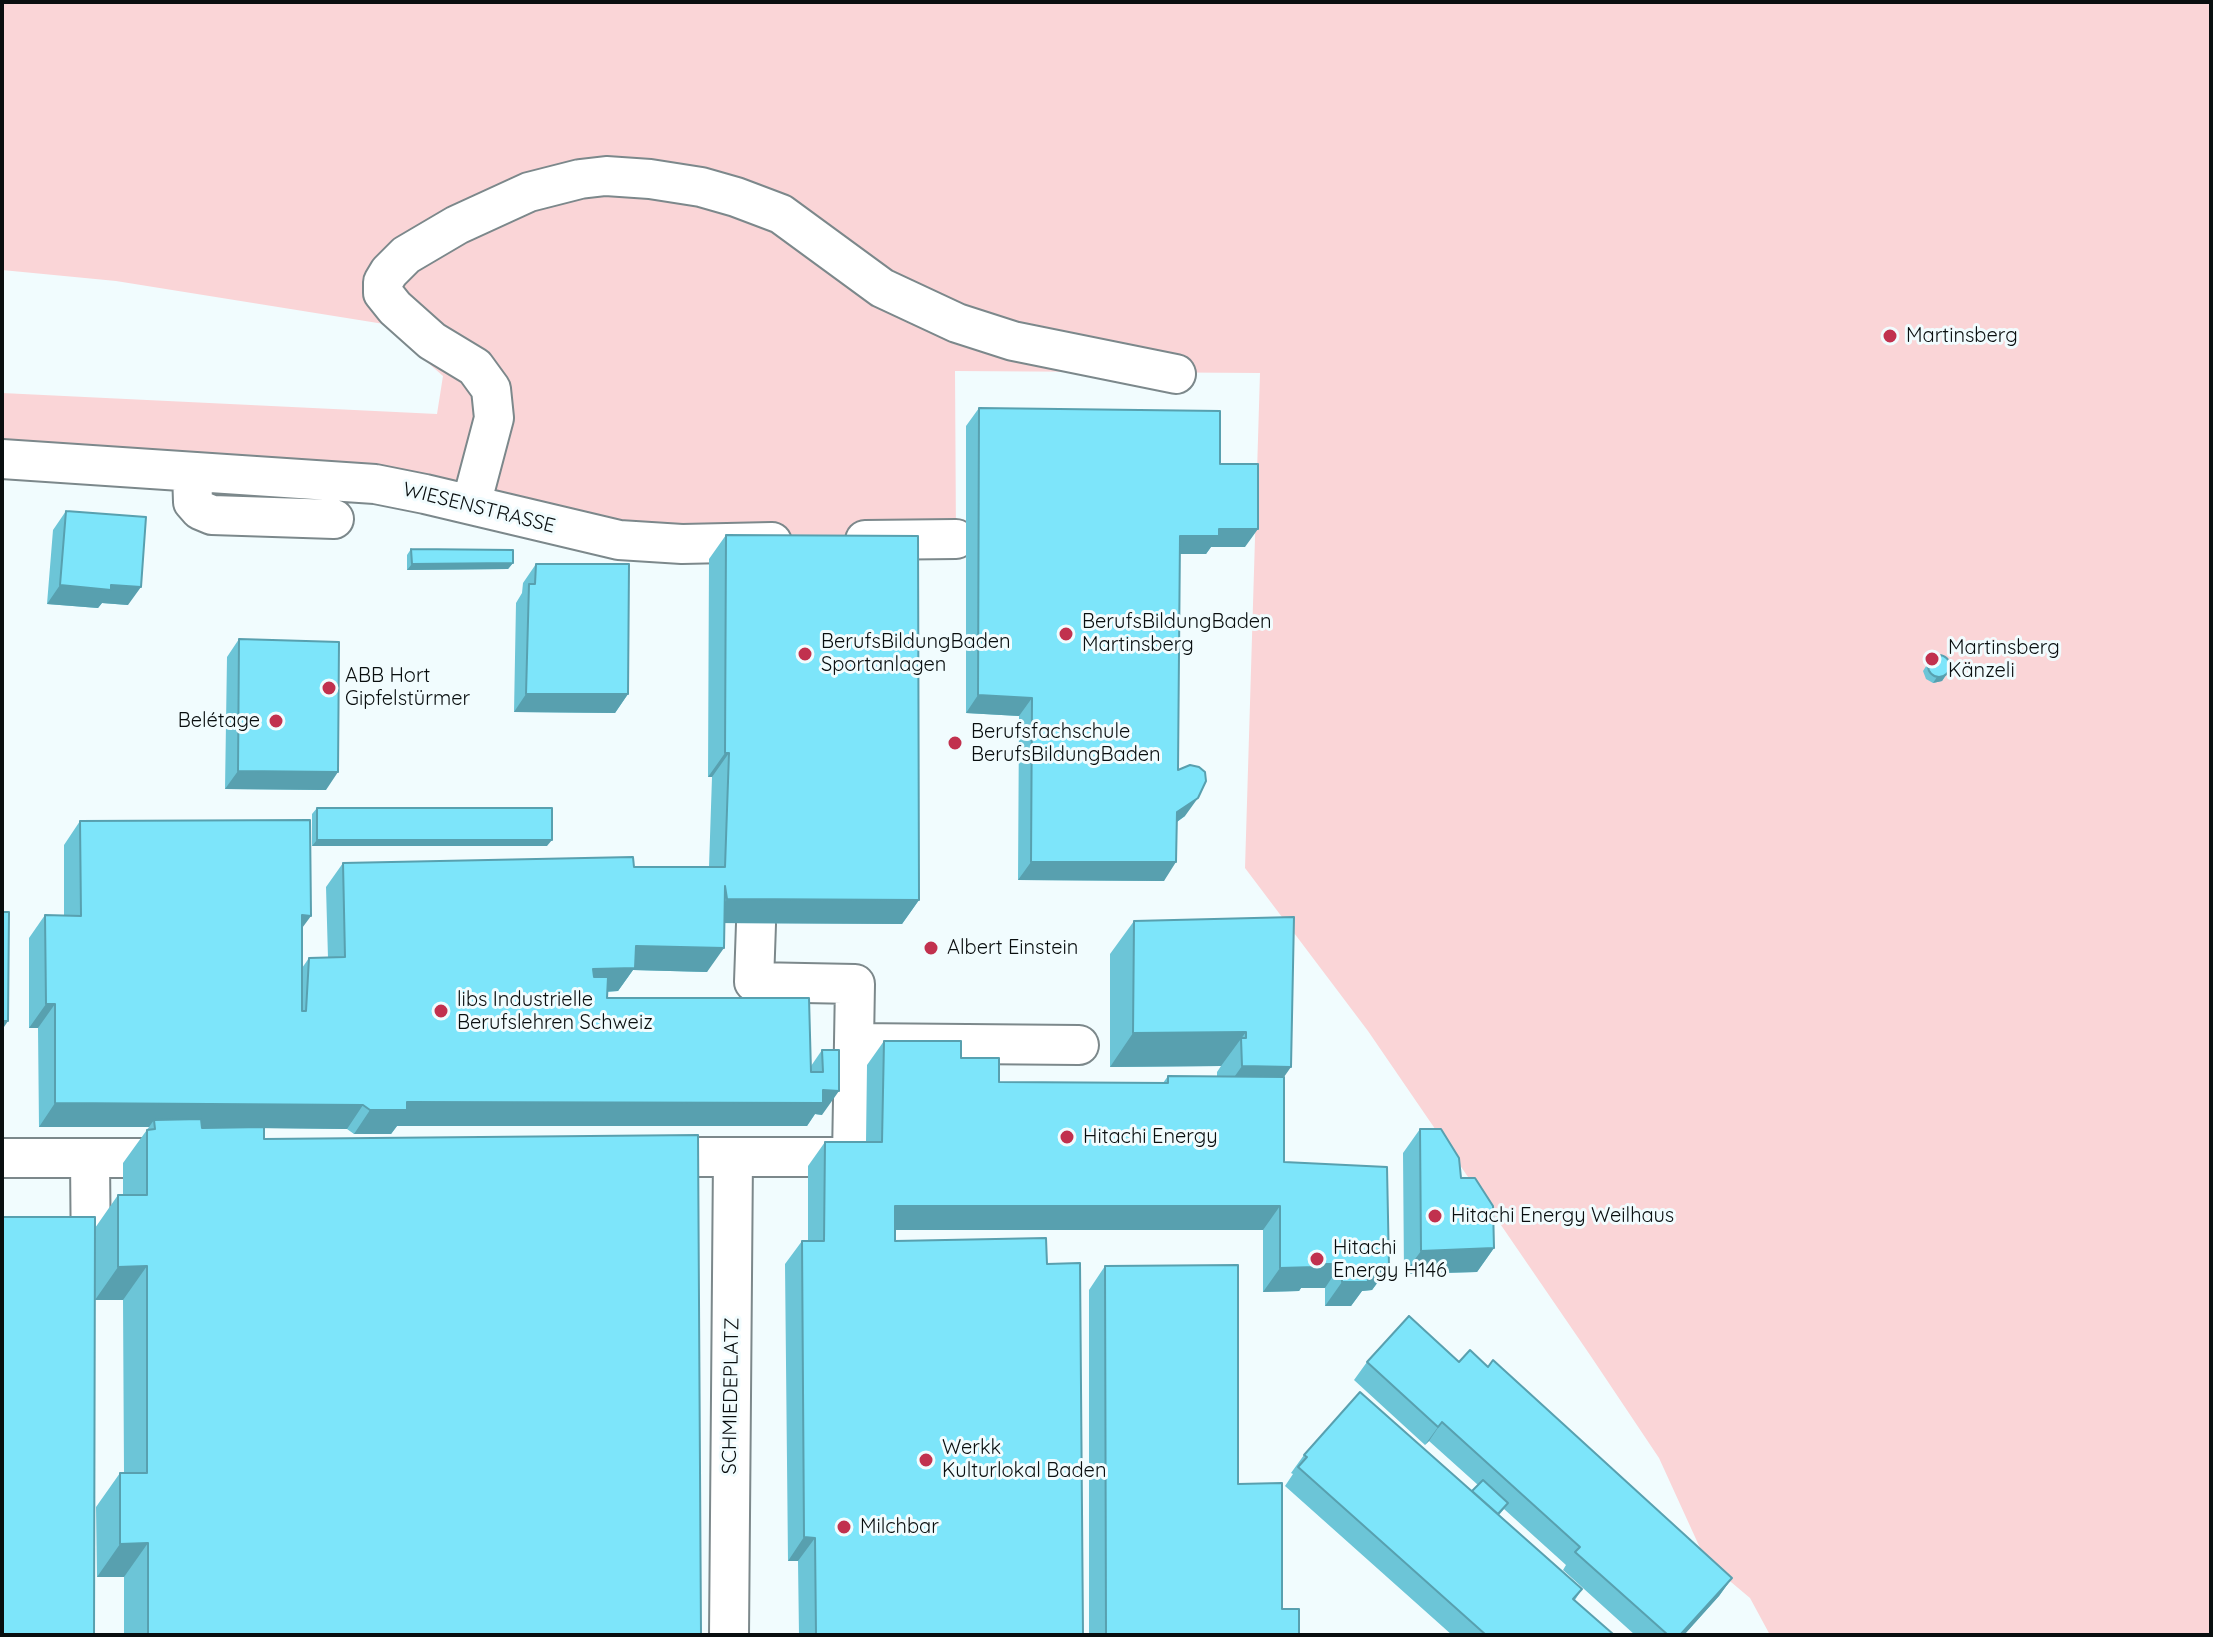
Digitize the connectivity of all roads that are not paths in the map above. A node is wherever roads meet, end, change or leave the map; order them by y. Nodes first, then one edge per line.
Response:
1 (1176, 374) dead end
2 (2, 459) edge
3 (192, 472) junction
4 (471, 505) junction
5 (334, 519) dead end
6 (956, 539) dead end
7 (756, 924) edge
8 (854, 1043) junction
9 (1079, 1045) dead end
10 (608, 1157) edge
11 (733, 1157) junction
12 (2, 1158) edge
13 (216, 1158) edge
14 (90, 1159) junction
15 (91, 1302) edge
16 (729, 1635) edge

1 - 4 street
2 - 3 street, WIESENSTRASSE
3 - 4 street, WIESENSTRASSE
3 - 5 street
4 - 6 street, WIESENSTRASSE
7 - 8 street
8 - 9 street
8 - 11 street
10 - 11 street
11 - 16 street, SCHMIEDEPLATZ
12 - 14 street
13 - 14 street
14 - 15 street

